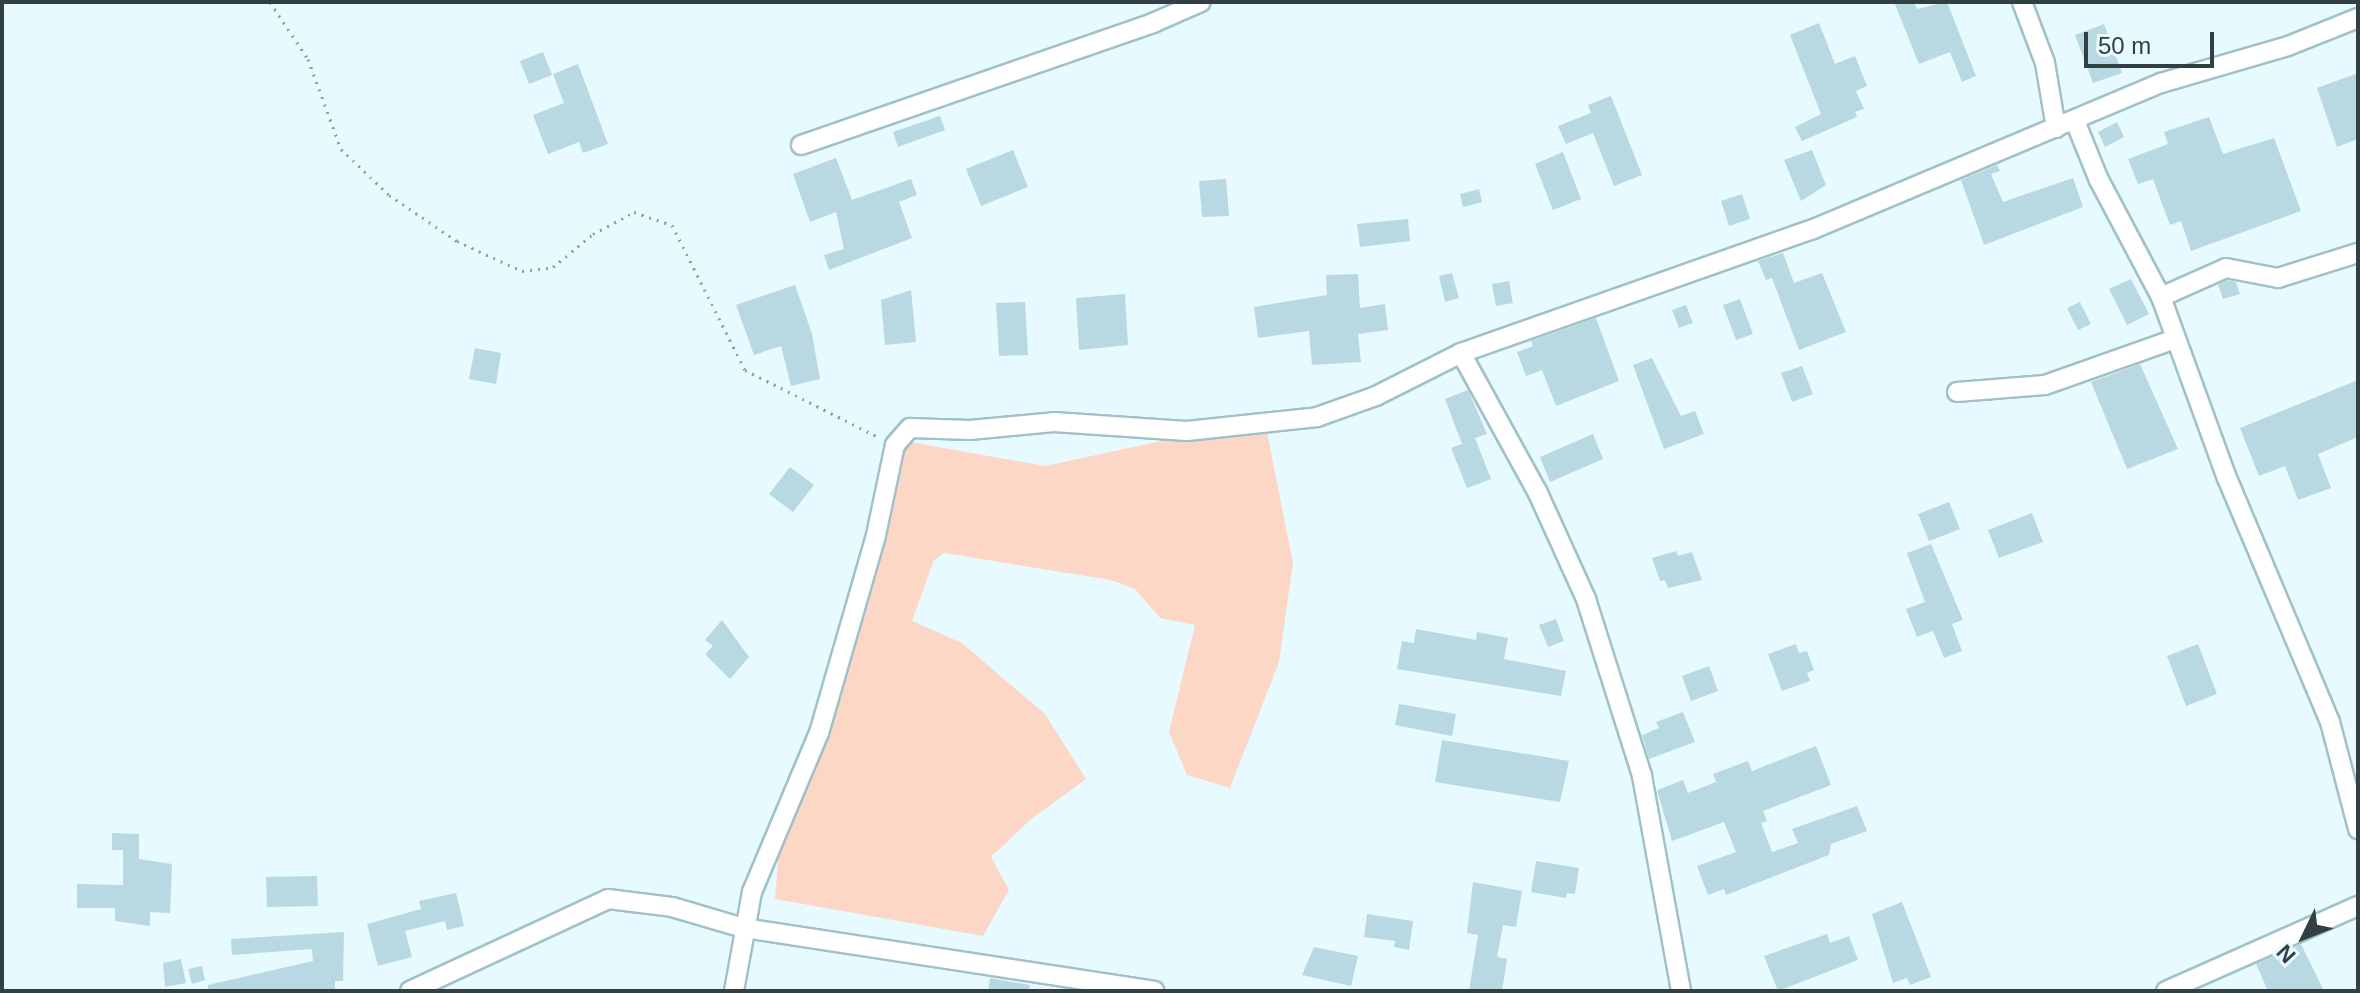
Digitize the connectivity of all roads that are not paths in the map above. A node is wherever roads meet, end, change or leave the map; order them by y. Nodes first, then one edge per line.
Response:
1 (1201, 2) edge
2 (2022, 2) edge
3 (2358, 18) edge
4 (2075, 121) junction
5 (2056, 128) junction
6 (801, 145) dead end
7 (2358, 253) edge
8 (2161, 297) junction
9 (2175, 339) junction
10 (1461, 353) junction
11 (1957, 392) dead end
12 (2358, 829) edge
13 (2358, 906) edge
14 (744, 928) junction
15 (410, 991) edge
16 (734, 991) edge
17 (1154, 991) edge
18 (1681, 991) edge
19 (2166, 991) edge

1 - 6 street
2 - 5 street
3 - 4 street
4 - 5 street
4 - 8 street
5 - 10 street
7 - 8 street
8 - 9 street
9 - 11 street
9 - 12 street
10 - 14 street
10 - 18 street
13 - 19 street
14 - 15 street
14 - 16 street
14 - 17 street

